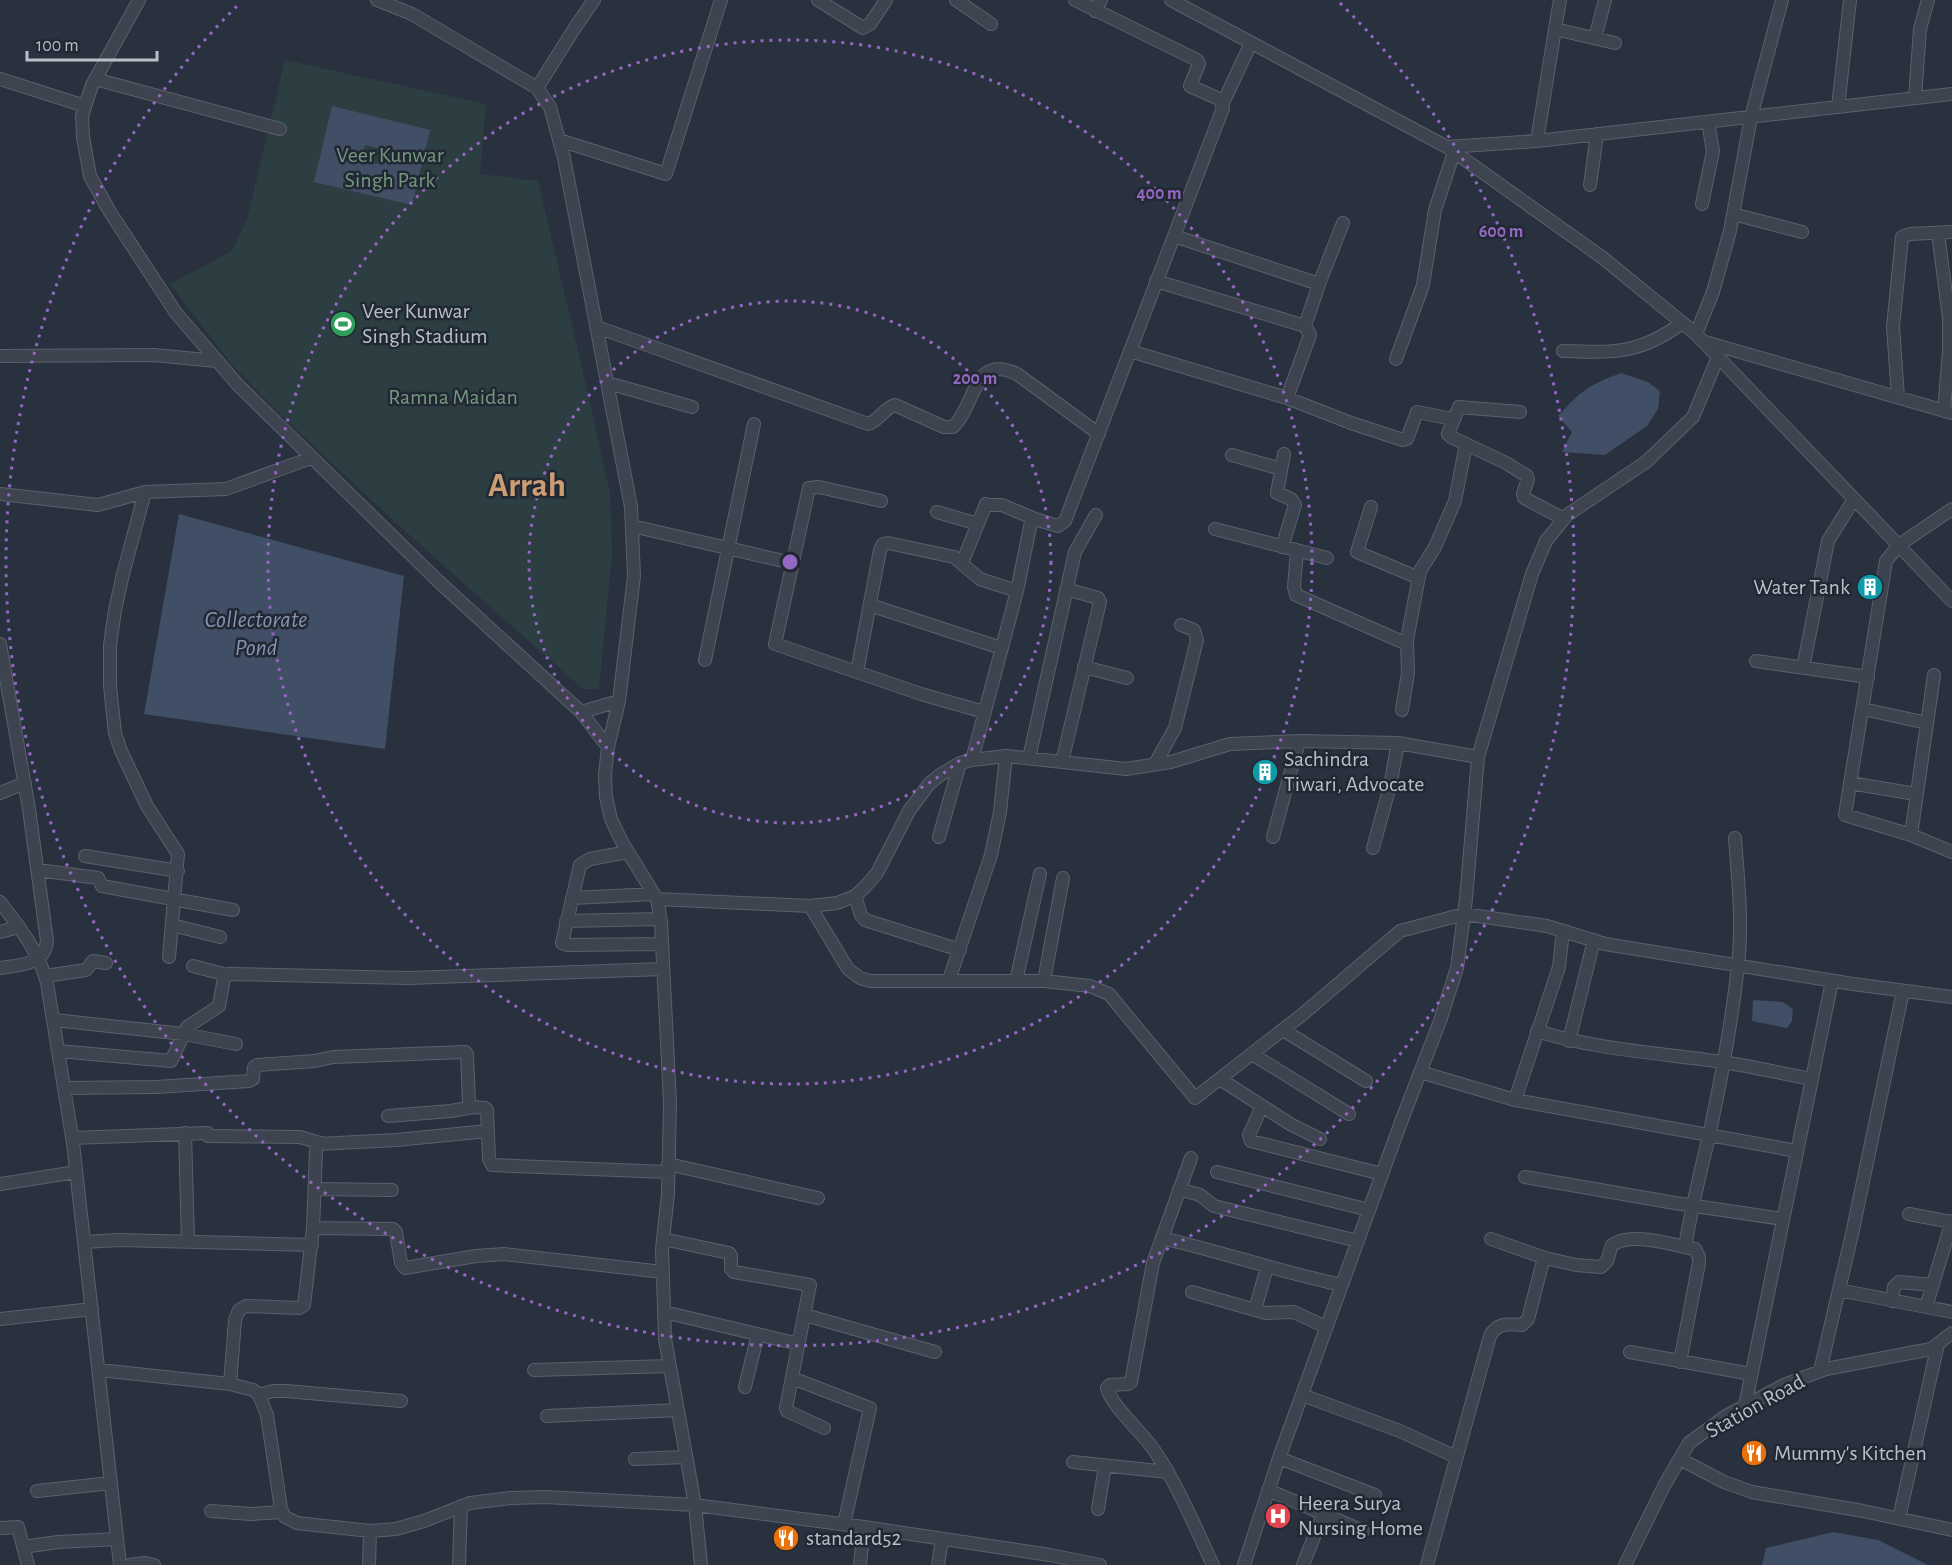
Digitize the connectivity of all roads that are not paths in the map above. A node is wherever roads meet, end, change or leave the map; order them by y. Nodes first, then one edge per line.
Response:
1 (139, 0) edge
2 (377, 0) edge
3 (594, 0) edge
4 (722, 0) edge
5 (818, 0) edge
6 (886, 0) edge
7 (956, 0) edge
8 (1075, 0) edge
9 (1171, 0) edge
10 (1560, 0) edge
11 (1605, 0) edge
12 (1782, 0) edge
13 (1850, 0) edge
14 (1928, 0) edge
15 (1098, 5) edge
16 (991, 24) dead end
17 (1556, 29) junction
18 (1595, 38) junction
19 (1251, 43) junction
20 (1615, 43) dead end
21 (0, 79) edge
22 (96, 79) junction
23 (537, 88) junction
24 (1952, 94) edge
25 (1915, 98) junction
26 (1222, 105) junction
27 (85, 106) junction
28 (1838, 107) junction
29 (1751, 117) junction
30 (1708, 122) junction
31 (280, 129) dead end
32 (1597, 134) junction
33 (560, 140) junction
34 (1537, 141) junction
35 (1450, 149) junction
36 (1590, 185) dead end
37 (1702, 204) dead end
38 (1733, 214) junction
39 (1343, 223) dead end
40 (1802, 232) dead end
41 (1952, 232) edge
42 (1938, 233) junction
43 (1174, 236) junction
44 (1156, 281) junction
45 (1319, 284) junction
46 (1950, 304) edge
47 (1682, 323) junction
48 (1305, 326) junction
49 (597, 327) junction
50 (1700, 338) junction
51 (1130, 351) junction
52 (1563, 351) dead end
53 (0, 356) edge
54 (1718, 357) junction
55 (1396, 359) dead end
56 (218, 361) junction
57 (608, 383) junction
58 (1898, 397) junction
59 (1287, 398) junction
60 (692, 407) dead end
61 (1520, 412) dead end
62 (1948, 412) edge
63 (1453, 419) junction
64 (754, 424) dead end
65 (1099, 434) junction
66 (1466, 444) junction
67 (1232, 454) dead end
68 (1284, 454) dead end
69 (311, 458) junction
70 (1281, 469) junction
71 (145, 492) junction
72 (0, 494) edge
73 (1854, 499) junction
74 (881, 501) dead end
75 (1371, 507) dead end
76 (1952, 509) edge
77 (938, 512) dead end
78 (1096, 515) dead end
79 (1035, 519) junction
80 (1564, 519) junction
81 (978, 524) junction
82 (632, 526) junction
83 (1215, 530) dead end
84 (1899, 546) junction
85 (1282, 547) junction
86 (728, 550) junction
87 (1298, 551) junction
88 (1327, 558) dead end
89 (792, 563) junction
90 (962, 563) junction
91 (1419, 578) junction
92 (1066, 589) junction
93 (1017, 591) junction
94 (1952, 600) edge
95 (870, 605) junction
96 (1181, 625) dead end
97 (0, 644) edge
98 (1407, 644) junction
99 (1001, 648) junction
100 (705, 660) dead end
101 (1756, 661) dead end
102 (1084, 667) junction
103 (1803, 668) junction
104 (857, 672) junction
105 (1934, 675) dead end
106 (1868, 677) junction
107 (1127, 678) dead end
108 (619, 701) junction
109 (1402, 710) dead end
110 (1863, 710) junction
111 (581, 712) junction
112 (984, 712) junction
113 (1927, 723) junction
114 (1299, 741) junction
115 (1398, 742) junction
116 (608, 747) junction
117 (1006, 756) junction
118 (1029, 758) junction
119 (1478, 758) junction
120 (966, 761) junction
121 (1062, 762) junction
122 (1155, 764) junction
123 (25, 783) junction
124 (1850, 783) junction
125 (0, 793) edge
126 (1917, 794) junction
127 (1911, 835) junction
128 (939, 837) dead end
129 (1273, 837) dead end
130 (1735, 837) dead end
131 (1373, 848) dead end
132 (628, 852) junction
133 (1952, 852) edge
134 (85, 856) dead end
135 (38, 870) junction
136 (178, 871) junction
137 (1040, 874) dead end
138 (1063, 878) dead end
139 (656, 896) junction
140 (855, 896) junction
141 (572, 898) junction
142 (175, 900) junction
143 (0, 902) edge
144 (810, 906) junction
145 (233, 910) dead end
146 (1464, 914) junction
147 (660, 919) junction
148 (566, 921) junction
149 (172, 925) junction
150 (19, 927) junction
151 (1563, 931) junction
152 (0, 932) edge
153 (220, 937) dead end
154 (1593, 940) junction
155 (662, 944) junction
156 (960, 950) junction
157 (169, 957) dead end
158 (39, 959) junction
159 (106, 963) dead end
160 (1738, 964) junction
161 (194, 966) dead end
162 (0, 968) edge
163 (663, 969) junction
164 (227, 975) junction
165 (45, 976) junction
166 (949, 980) junction
167 (1016, 981) junction
168 (1044, 981) junction
169 (1832, 981) junction
170 (1903, 991) junction
171 (1952, 997) edge
172 (54, 1020) junction
173 (1283, 1030) junction
174 (1537, 1031) junction
175 (184, 1034) junction
176 (1569, 1041) junction
177 (236, 1044) dead end
178 (58, 1051) junction
179 (1252, 1054) junction
180 (1723, 1062) junction
181 (1420, 1072) junction
182 (1220, 1079) junction
183 (1812, 1079) junction
184 (1366, 1081) dead end
185 (64, 1088) junction
186 (1515, 1100) junction
187 (1262, 1106) junction
188 (473, 1107) junction
189 (1349, 1114) dead end
190 (388, 1116) dead end
191 (488, 1131) junction
192 (185, 1133) junction
193 (1708, 1136) junction
194 (72, 1138) junction
195 (1320, 1139) dead end
196 (320, 1143) junction
197 (1797, 1151) junction
198 (1191, 1158) dead end
199 (668, 1168) junction
200 (76, 1172) junction
201 (1217, 1172) dead end
202 (1382, 1174) junction
203 (1525, 1177) dead end
204 (0, 1184) edge
205 (315, 1189) junction
206 (1179, 1189) junction
207 (392, 1190) dead end
208 (818, 1198) dead end
209 (1692, 1205) junction
210 (1369, 1210) junction
211 (1909, 1214) dead end
212 (1783, 1219) junction
213 (1952, 1222) edge
214 (314, 1228) junction
215 (1162, 1238) junction
216 (663, 1239) junction
217 (1491, 1239) dead end
218 (188, 1241) junction
219 (1358, 1241) junction
220 (84, 1242) junction
221 (312, 1245) junction
222 (1685, 1247) junction
223 (1545, 1258) junction
224 (1268, 1267) junction
225 (663, 1272) junction
226 (1342, 1285) junction
227 (1932, 1285) junction
228 (1839, 1290) junction
229 (1192, 1292) dead end
230 (1892, 1301) junction
231 (1926, 1307) junction
232 (92, 1309) junction
233 (1255, 1310) junction
234 (1952, 1311) edge
235 (664, 1312) junction
236 (805, 1315) junction
237 (0, 1319) edge
238 (1326, 1327) junction
239 (758, 1334) junction
240 (1952, 1334) edge
241 (799, 1344) junction
242 (1938, 1344) junction
243 (934, 1352) dead end
244 (1630, 1352) dead end
245 (1680, 1362) junction
246 (670, 1366) junction
247 (99, 1370) junction
248 (534, 1370) dead end
249 (1820, 1371) junction
250 (1751, 1374) junction
251 (792, 1378) junction
252 (230, 1384) junction
253 (745, 1387) dead end
254 (259, 1395) junction
255 (1302, 1395) junction
256 (401, 1401) dead end
257 (1745, 1406) junction
258 (678, 1410) junction
259 (547, 1416) dead end
260 (824, 1428) dead end
261 (686, 1457) junction
262 (1456, 1457) junction
263 (1279, 1458) junction
264 (1680, 1459) junction
265 (635, 1460) dead end
266 (1073, 1462) dead end
267 (1105, 1466) junction
268 (1168, 1472) junction
269 (111, 1483) junction
270 (1268, 1490) junction
271 (37, 1491) dead end
272 (1375, 1495) dead end
273 (695, 1505) junction
274 (461, 1506) junction
275 (1098, 1509) dead end
276 (211, 1511) dead end
277 (282, 1512) junction
278 (1323, 1514) junction
279 (1899, 1518) junction
280 (844, 1524) junction
281 (864, 1527) junction
282 (0, 1528) edge
283 (1952, 1530) edge
284 (370, 1531) junction
285 (1363, 1531) dead end
286 (117, 1539) junction
287 (942, 1539) junction
288 (23, 1547) junction
289 (1038, 1559) edge
290 (1074, 1562) edge
291 (28, 1565) edge
292 (120, 1565) edge
293 (130, 1565) edge
294 (154, 1565) edge
295 (369, 1565) edge
296 (459, 1565) edge
297 (701, 1565) edge
298 (860, 1565) edge
299 (938, 1565) edge
300 (1100, 1565) edge
301 (1213, 1565) edge
302 (1244, 1565) edge
303 (1303, 1565) edge
304 (1427, 1565) edge
305 (1625, 1565) edge

1 - 22 street
2 - 23 street
3 - 23 street
4 - 33 street
5 - 6 street
7 - 16 street
8 - 15 street
9 - 19 street
10 - 17 street
11 - 18 street
12 - 29 street
13 - 28 street
14 - 25 street
15 - 26 street
17 - 18 street
17 - 34 street
18 - 20 street
19 - 26 street
19 - 35 street
21 - 27 street
22 - 27 street
22 - 31 street
23 - 33 street
24 - 25 street
25 - 28 street
26 - 43 street
27 - 56 street
28 - 29 street
29 - 30 street
29 - 38 street
30 - 32 street
30 - 37 street
32 - 34 street
32 - 36 street
33 - 49 street
34 - 35 street
35 - 47 street
35 - 55 street
38 - 40 street
38 - 50 street
39 - 45 street
41 - 42 street
42 - 46 street
42 - 58 street
43 - 44 street
43 - 45 street
44 - 48 street
44 - 51 street
45 - 48 street
46 - 62 street
47 - 50 street
47 - 52 street
48 - 59 street
49 - 57 street
49 - 65 street
50 - 54 street
50 - 58 street
51 - 59 street
51 - 65 street
53 - 56 street
54 - 73 street
54 - 80 street
56 - 69 street
57 - 60 street
57 - 82 street
58 - 62 street
59 - 63 street
61 - 63 street
63 - 66 street
64 - 86 street
65 - 79 street
66 - 80 street
66 - 91 street
67 - 70 street
68 - 70 street
69 - 71 street
69 - 111 street
70 - 85 street
71 - 72 street
71 - 136 street
73 - 84 street
73 - 103 street
74 - 89 street
75 - 91 street
76 - 84 street
77 - 81 street
78 - 92 street
79 - 81 street
79 - 93 street
80 - 119 street
81 - 90 street
82 - 86 street
82 - 108 street
83 - 85 street
84 - 94 street
84 - 106 street
85 - 87 street
86 - 89 street
86 - 100 street
87 - 88 street
87 - 98 street
89 - 104 street
90 - 93 street
90 - 95 street
91 - 98 street
92 - 102 street
92 - 118 street
93 - 99 street
95 - 99 street
95 - 104 street
96 - 122 street
97 - 123 street
98 - 109 street
99 - 112 street
101 - 103 street
102 - 107 street
102 - 121 street
103 - 106 street
104 - 112 street
105 - 113 street
106 - 110 street
108 - 111 street
108 - 116 street
110 - 113 street
110 - 124 street
111 - 116 street
112 - 120 street
113 - 126 street
114 - 115 street
114 - 122 street
114 - 129 street
115 - 119 street
115 - 131 street
116 - 132 street
117 - 118 street
117 - 120 street
117 - 156 street
118 - 121 street
119 - 146 street
120 - 128 street
120 - 140 street
121 - 122 street
123 - 125 street
123 - 135 street
124 - 126 street
124 - 127 street
126 - 127 street
127 - 133 street
130 - 160 street
132 - 139 street
132 - 141 street
134 - 136 street
135 - 142 street
135 - 158 street
136 - 142 street
137 - 167 street
138 - 168 street
139 - 141 street
139 - 144 street
139 - 147 street
140 - 144 street
140 - 156 street
141 - 148 street
142 - 145 street
142 - 149 street
143 - 150 street
144 - 166 street
146 - 151 street
146 - 173 street
146 - 181 street
147 - 148 street
147 - 155 street
148 - 155 street
149 - 153 street
149 - 157 street
150 - 152 street
150 - 158 street
151 - 154 street
151 - 174 street
154 - 160 street
154 - 176 street
155 - 163 street
156 - 166 street
158 - 162 street
158 - 165 street
159 - 165 street
160 - 169 street
160 - 180 street
161 - 164 street
163 - 164 street
163 - 199 street
164 - 175 street
165 - 172 street
166 - 167 street
167 - 168 street
168 - 182 street
169 - 170 street
169 - 183 street
170 - 171 street
170 - 228 street
172 - 175 street
172 - 178 street
173 - 179 street
173 - 184 street
174 - 176 street
174 - 186 street
175 - 177 street
175 - 178 street
176 - 180 street
178 - 185 street
179 - 182 street
179 - 189 street
180 - 183 street
180 - 193 street
181 - 186 street
181 - 202 street
182 - 187 street
183 - 197 street
185 - 188 street
185 - 194 street
186 - 193 street
187 - 195 street
187 - 202 street
188 - 190 street
188 - 191 street
191 - 196 street
191 - 199 street
192 - 194 street
192 - 196 street
192 - 218 street
193 - 197 street
193 - 209 street
194 - 200 street
196 - 205 street
197 - 212 street
198 - 206 street
199 - 208 street
199 - 216 street
200 - 204 street
200 - 220 street
201 - 210 street
202 - 210 street
203 - 209 street
205 - 207 street
205 - 214 street
206 - 215 street
206 - 219 street
209 - 212 street
209 - 222 street
210 - 219 street
211 - 213 street
212 - 250 street
213 - 227 street
214 - 221 street
214 - 225 street
215 - 224 street
215 - 268 street
216 - 225 street
216 - 236 street
217 - 223 street
218 - 220 street
218 - 221 street
219 - 226 street
220 - 232 street
221 - 252 street
222 - 223 street
222 - 245 street
223 - 262 street
224 - 226 street
224 - 233 street
225 - 235 street
226 - 238 street
227 - 230 street
227 - 231 street
228 - 230 street
228 - 249 street
229 - 233 street
230 - 231 street
231 - 234 street
232 - 237 street
232 - 247 street
233 - 238 street
235 - 239 street
235 - 246 street
236 - 241 street
236 - 243 street
238 - 255 street
239 - 241 street
239 - 253 street
240 - 242 street, Station Road
241 - 251 street
242 - 249 street, Station Road
242 - 279 street
244 - 245 street
245 - 250 street
246 - 248 street
246 - 258 street
247 - 252 street
247 - 269 street
249 - 257 street, Station Road
250 - 257 street
251 - 260 street
251 - 280 street
252 - 254 street
254 - 256 street
254 - 277 street
255 - 262 street
255 - 263 street
257 - 264 street, Station Road
258 - 259 street
258 - 261 street
261 - 265 street
261 - 273 street
262 - 304 street
263 - 270 street
263 - 272 street
264 - 279 street
264 - 305 street, Station Road
266 - 267 street
267 - 268 street
267 - 275 street
268 - 301 street
269 - 271 street
269 - 286 street
270 - 278 street
270 - 302 street
273 - 274 street
273 - 280 street
273 - 297 street
274 - 284 street
274 - 296 street
276 - 277 street
277 - 284 street
278 - 285 street
278 - 303 street
279 - 283 street
280 - 281 street
281 - 287 street
281 - 298 street
282 - 288 street
284 - 295 street
286 - 288 street
286 - 292 street
287 - 289 street
287 - 299 street
288 - 291 street
289 - 290 street
290 - 300 street
293 - 294 street

